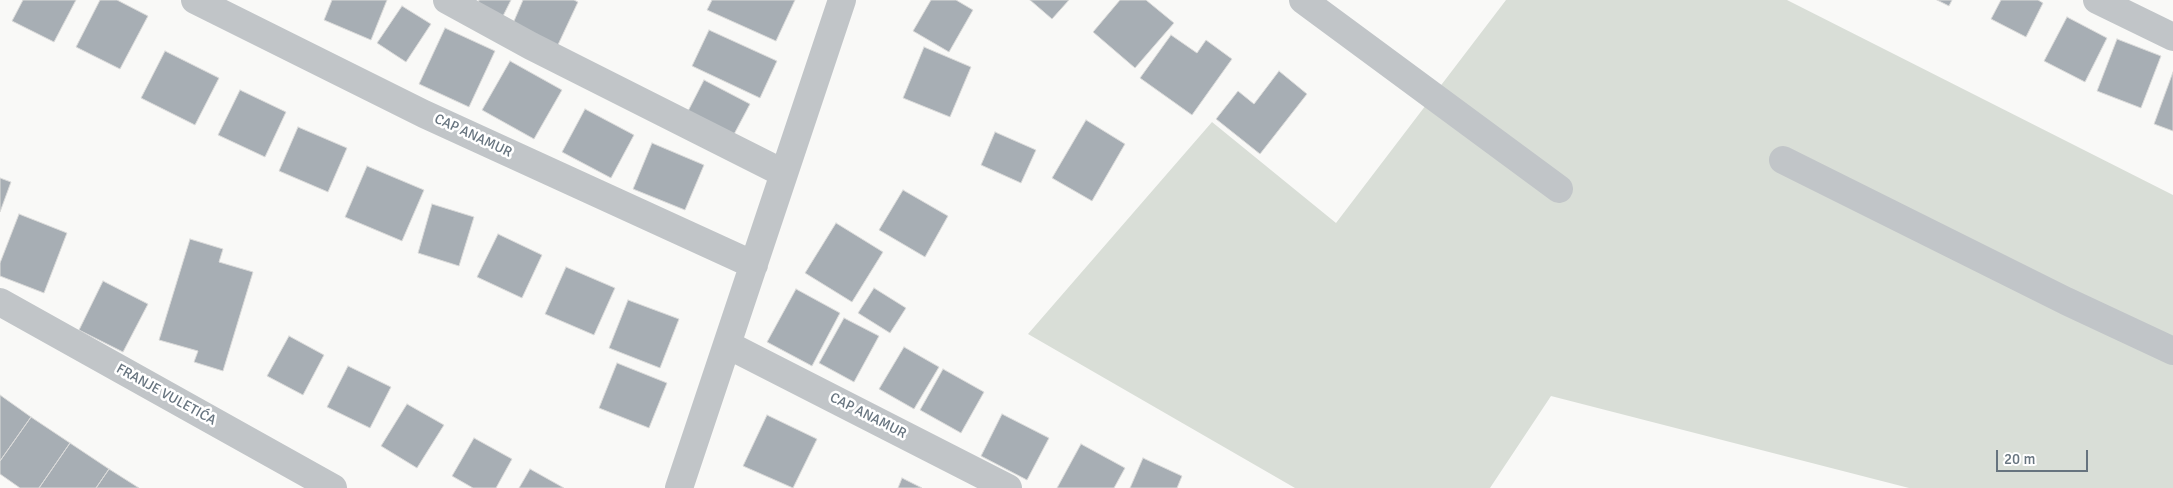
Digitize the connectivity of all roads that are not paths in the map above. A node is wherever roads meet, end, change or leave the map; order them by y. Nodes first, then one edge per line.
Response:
1 (195, 0) edge
2 (447, 0) edge
3 (842, 0) edge
4 (1303, 0) edge
5 (2097, 0) edge
6 (2173, 37) edge
7 (1783, 160) dead end
8 (783, 174) junction
9 (1559, 189) dead end
10 (754, 265) junction
11 (0, 302) edge
12 (728, 345) junction
13 (2173, 351) edge
14 (333, 488) edge
15 (679, 488) edge
16 (1008, 488) edge

1 - 10 street, CAP ANAMUR
2 - 8 street
3 - 8 street
4 - 9 street
5 - 6 street
7 - 13 street
8 - 10 street
10 - 12 street
11 - 14 street, FRANJE VULETIĆA
12 - 15 street
12 - 16 street, CAP ANAMUR

